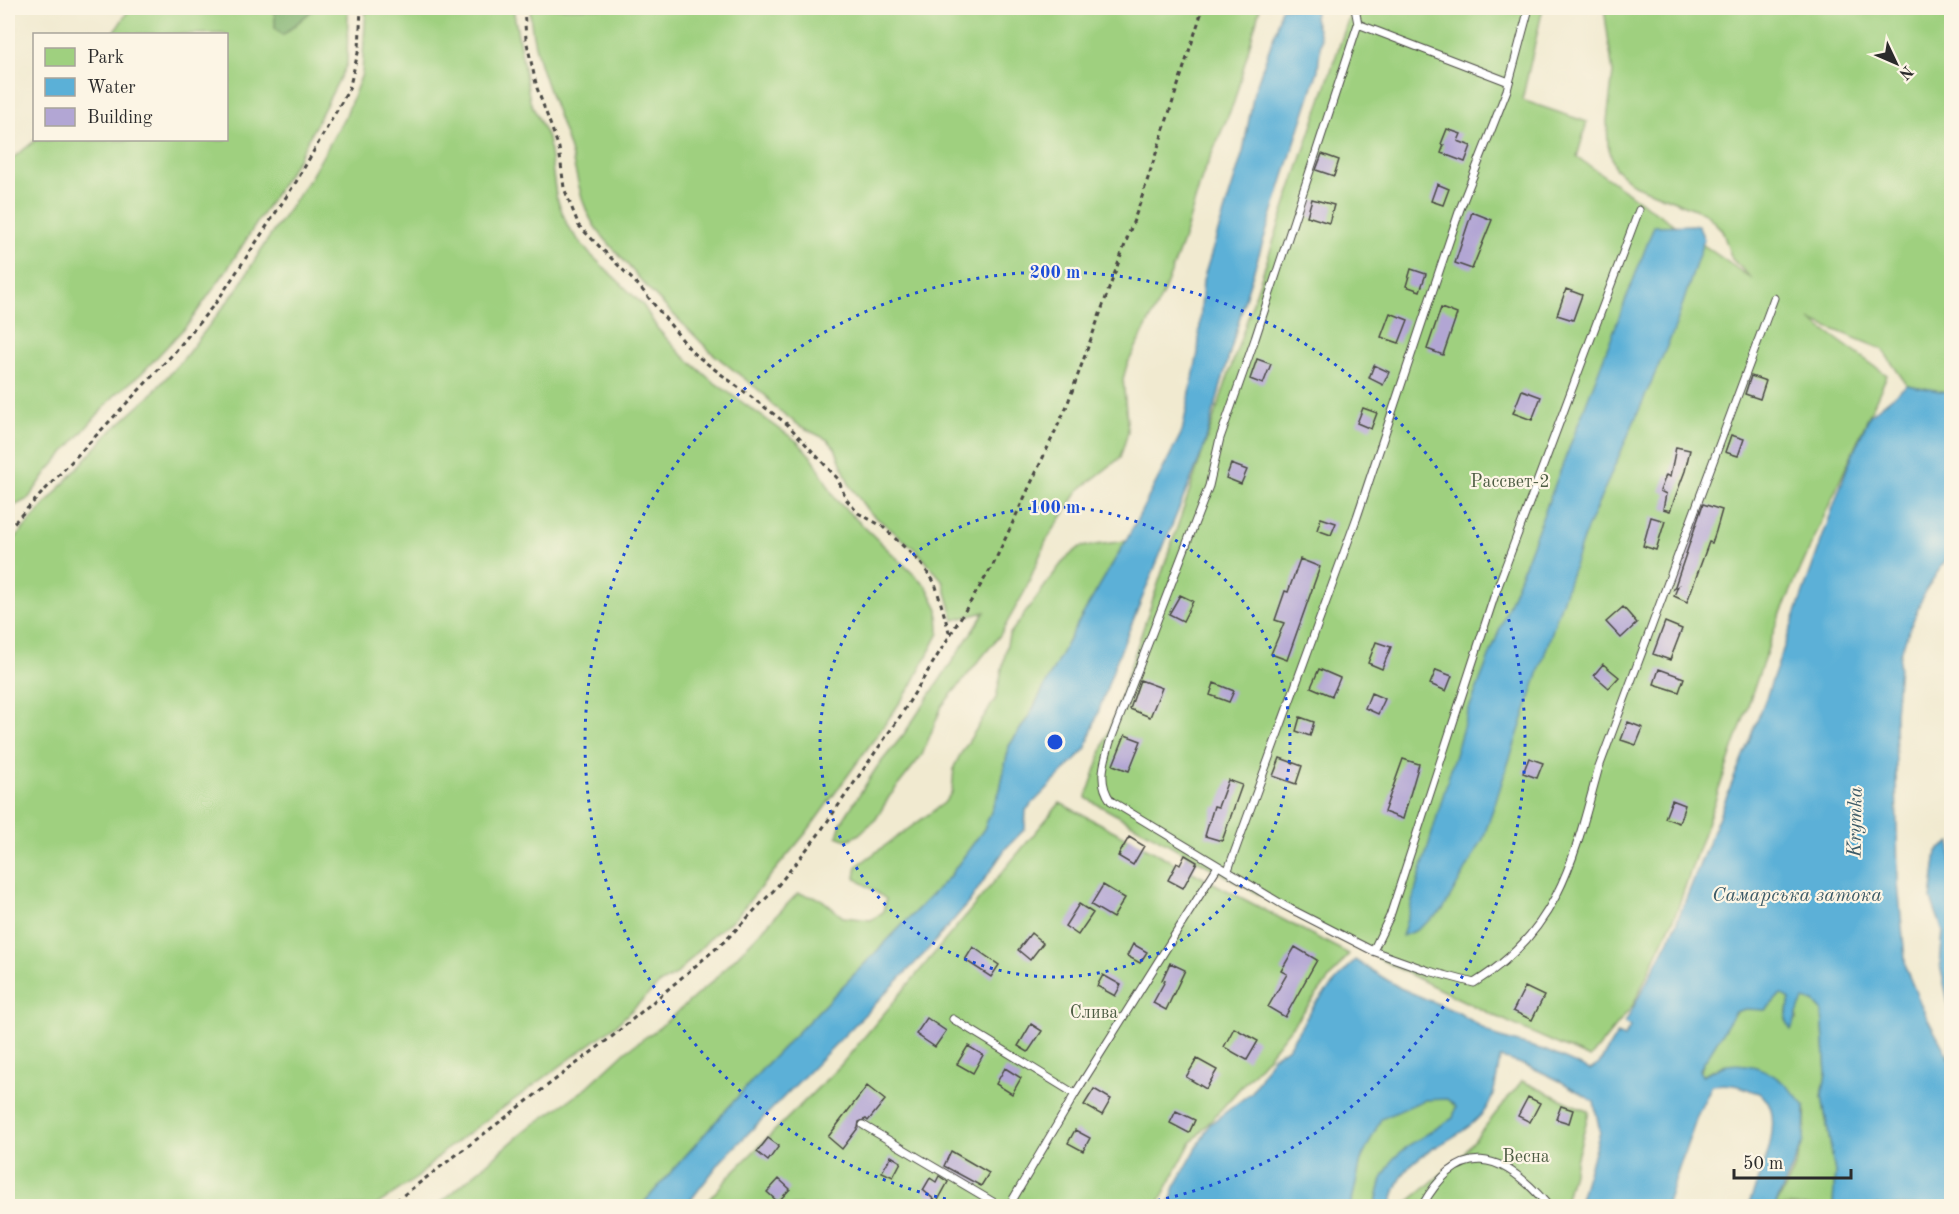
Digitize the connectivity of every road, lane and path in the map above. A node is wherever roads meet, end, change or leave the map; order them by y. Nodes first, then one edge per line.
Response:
1 (361, 8) edge
2 (524, 8) edge
3 (1203, 8) edge
4 (1355, 8) edge
5 (1529, 8) edge
6 (1358, 24) junction
7 (1509, 82) junction
8 (1639, 210) dead end
9 (1774, 298) dead end
10 (8, 530) edge
11 (950, 636) junction
12 (1218, 866) junction
13 (1228, 870) junction
14 (1373, 951) junction
15 (953, 1019) dead end
16 (1075, 1094) junction
17 (863, 1125) dead end
18 (389, 1206) edge
19 (1000, 1206) edge
20 (1009, 1206) edge
21 (1422, 1206) edge
22 (1545, 1206) edge

1 - 10 path
2 - 11 path
3 - 11 path
4 - 6 lane
5 - 7 lane
6 - 7 lane
6 - 12 lane
7 - 13 lane
8 - 14 lane
9 - 14 lane
11 - 18 path
12 - 13 lane
12 - 16 lane
13 - 14 lane
15 - 16 lane
16 - 20 lane
17 - 19 lane
21 - 22 lane

